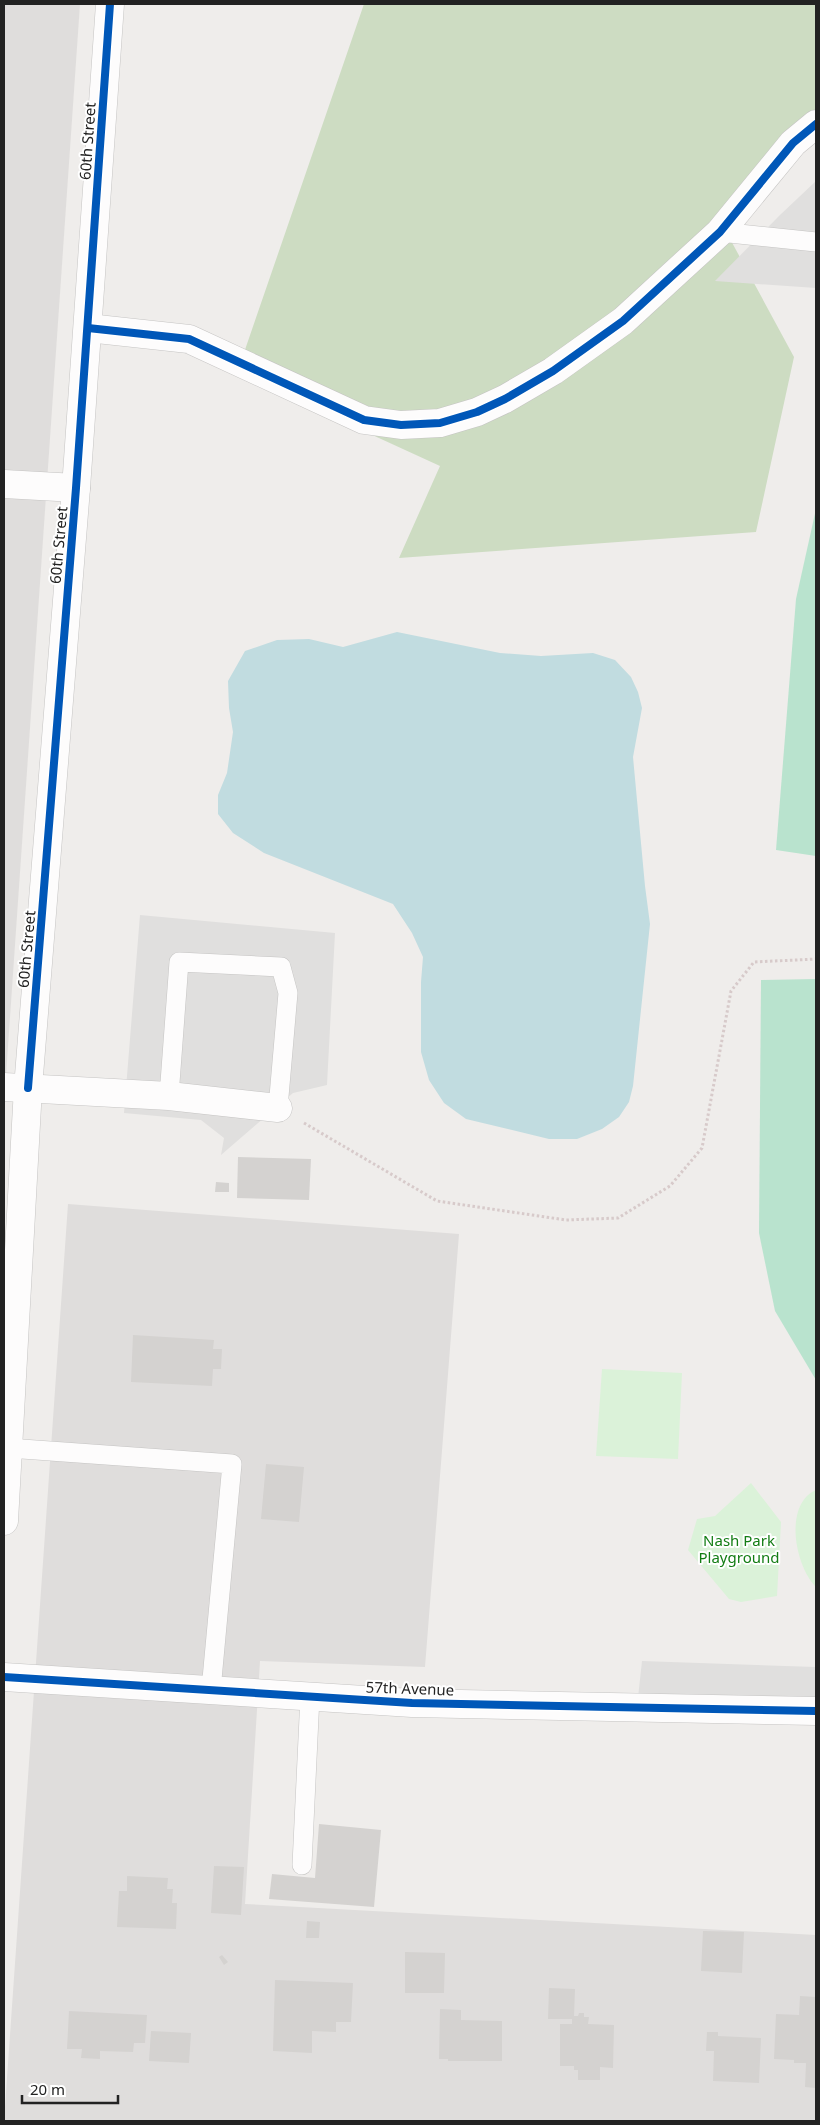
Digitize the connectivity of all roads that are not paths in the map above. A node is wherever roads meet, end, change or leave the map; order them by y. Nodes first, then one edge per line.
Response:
1 (110, 4) edge
2 (816, 124) edge
3 (720, 232) junction
4 (816, 242) edge
5 (88, 328) junction
6 (4, 484) edge
7 (76, 488) junction
8 (16, 1087) edge
9 (169, 1096) junction
10 (278, 1108) joint
11 (8, 1448) junction
12 (4, 1522) edge
13 (4, 1677) edge
14 (211, 1690) junction
15 (310, 1696) junction
16 (816, 1711) edge
17 (302, 1865) dead end

1 - 5 street, 60th Street
2 - 3 street
3 - 4 lane
3 - 5 street
5 - 7 street, 60th Street
6 - 7 street
7 - 8 street, 60th Street
8 - 9 street
8 - 11 street, 60th Street
9 - 10 street
9 - 10 lane
11 - 12 street, 60th Street
11 - 14 lane
13 - 14 street, 57th Avenue
14 - 15 street, 57th Avenue
15 - 16 street, 57th Avenue
15 - 17 lane

